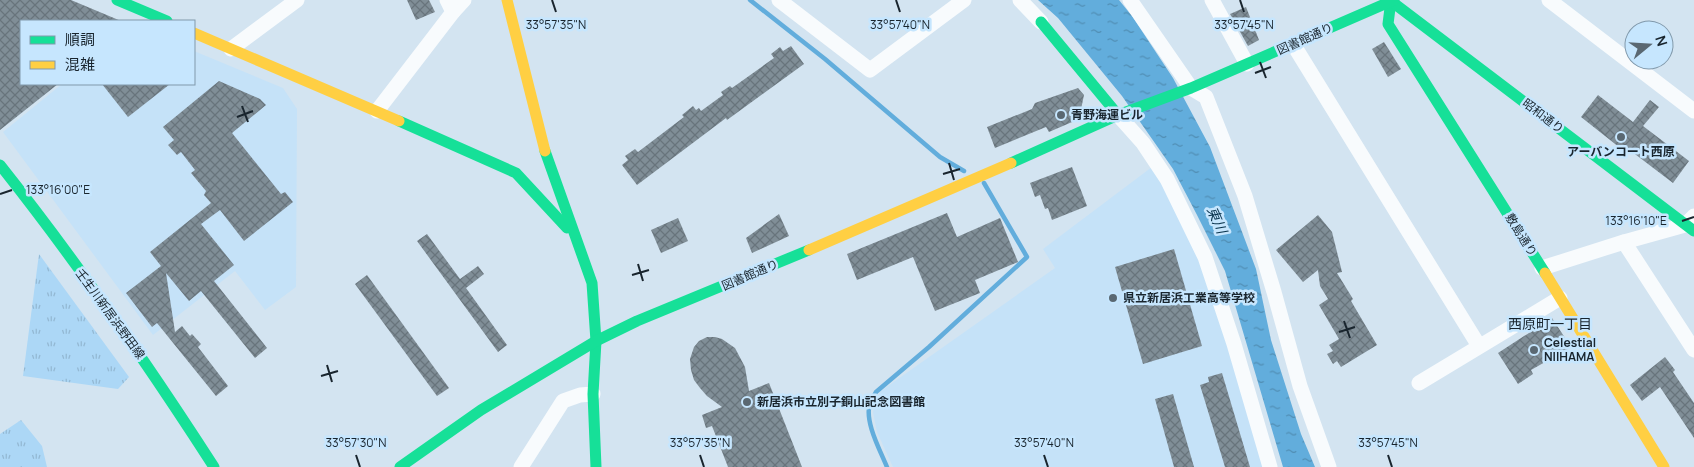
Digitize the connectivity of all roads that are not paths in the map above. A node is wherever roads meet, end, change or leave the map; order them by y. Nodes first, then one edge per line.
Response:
1 (117, 0) edge
2 (297, 0) edge
3 (464, 0) edge
4 (507, 0) edge
5 (779, 0) edge
6 (964, 0) edge
7 (1020, 0) edge
8 (1130, 0) edge
9 (1212, 0) edge
10 (1392, 0) edge
11 (1549, 0) edge
12 (450, 6) edge
13 (278, 7) edge
14 (165, 20) edge
15 (1042, 22) joint
16 (195, 33) edge
17 (1293, 44) junction
18 (231, 49) junction
19 (1247, 64) junction
20 (1191, 88) junction
21 (377, 111) junction
22 (1694, 111) edge
23 (1118, 115) junction
24 (0, 165) edge
25 (541, 166) junction
26 (516, 173) junction
27 (1691, 224) edge
28 (574, 235) junction
29 (1624, 242) junction
30 (1542, 268) junction
31 (1560, 298) junction
32 (596, 341) junction
33 (1479, 346) junction
34 (1694, 350) edge
35 (1419, 383) dead end
36 (593, 394) junction
37 (214, 467) edge
38 (400, 467) edge
39 (521, 467) edge
40 (596, 467) edge
41 (1270, 467) edge
42 (1329, 467) edge
43 (1664, 467) edge

1 - 14 street
2 - 13 street
3 - 12 street
4 - 25 street
5 - 6 street
7 - 15 street
8 - 20 street
9 - 19 street
10 - 17 street, 図書館通り
10 - 27 street, 昭和通り
10 - 30 street, 敷島通り
11 - 22 street
12 - 21 street
13 - 18 street
15 - 23 street
16 - 18 street
17 - 19 street, 図書館通り
17 - 33 street
18 - 21 street
19 - 20 street, 図書館通り
20 - 23 street, 図書館通り
20 - 42 street
21 - 26 street
23 - 32 street, 図書館通り
23 - 41 street
24 - 37 street, 壬生川新居浜野田線
25 - 26 street
25 - 28 street
26 - 28 street
27 - 29 street
28 - 32 street
29 - 30 street
29 - 34 street
30 - 31 street, 敷島通り
31 - 33 street
31 - 43 street, 敷島通り
32 - 36 street
32 - 38 street, 図書館通り
33 - 35 street
36 - 39 street
36 - 40 street

